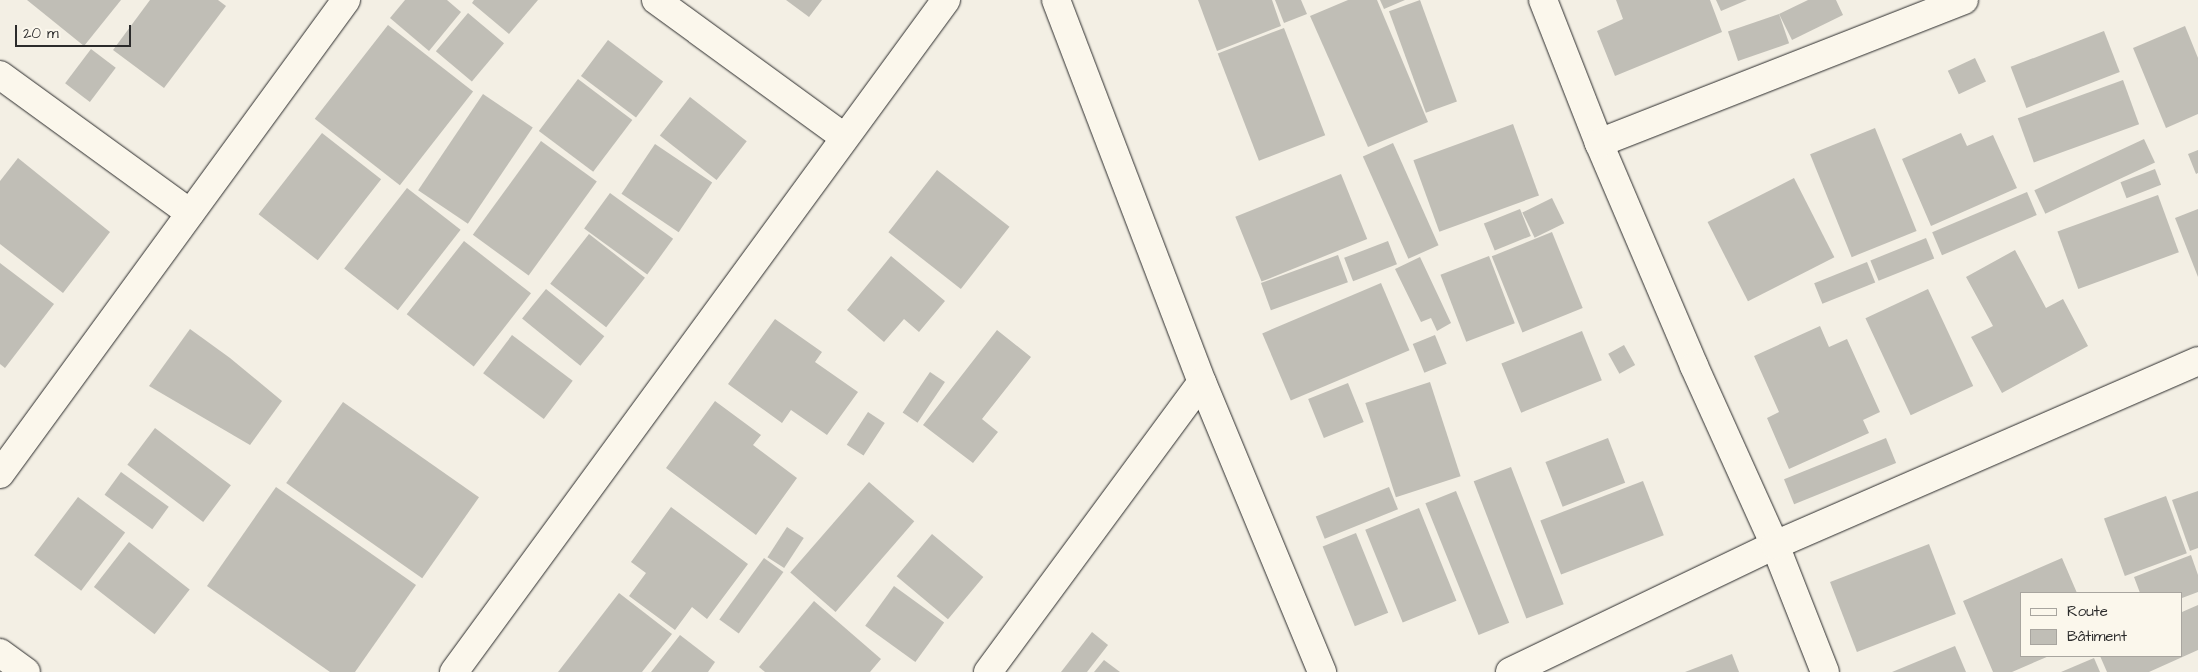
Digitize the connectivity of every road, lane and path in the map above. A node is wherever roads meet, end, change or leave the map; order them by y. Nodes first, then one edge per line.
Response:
1 (346, 0) edge
2 (656, 0) edge
3 (946, 0) edge
4 (1056, 0) edge
5 (1543, 0) edge
6 (1964, 0) edge
7 (0, 75) edge
8 (844, 137) junction
9 (1599, 144) junction
10 (190, 213) junction
11 (2198, 361) edge
12 (1202, 382) junction
13 (0, 474) edge
14 (1775, 545) junction
15 (0, 653) edge
16 (26, 672) edge
17 (454, 672) edge
18 (988, 672) edge
19 (1322, 672) edge
20 (1510, 672) edge
21 (1825, 672) edge

1 - 10 street
2 - 8 street
3 - 8 street
4 - 12 street
5 - 9 street
6 - 9 street
7 - 10 street
8 - 17 street
9 - 14 street
10 - 13 street
11 - 14 street
12 - 18 street
12 - 19 street
14 - 20 street
14 - 21 street
15 - 16 street

